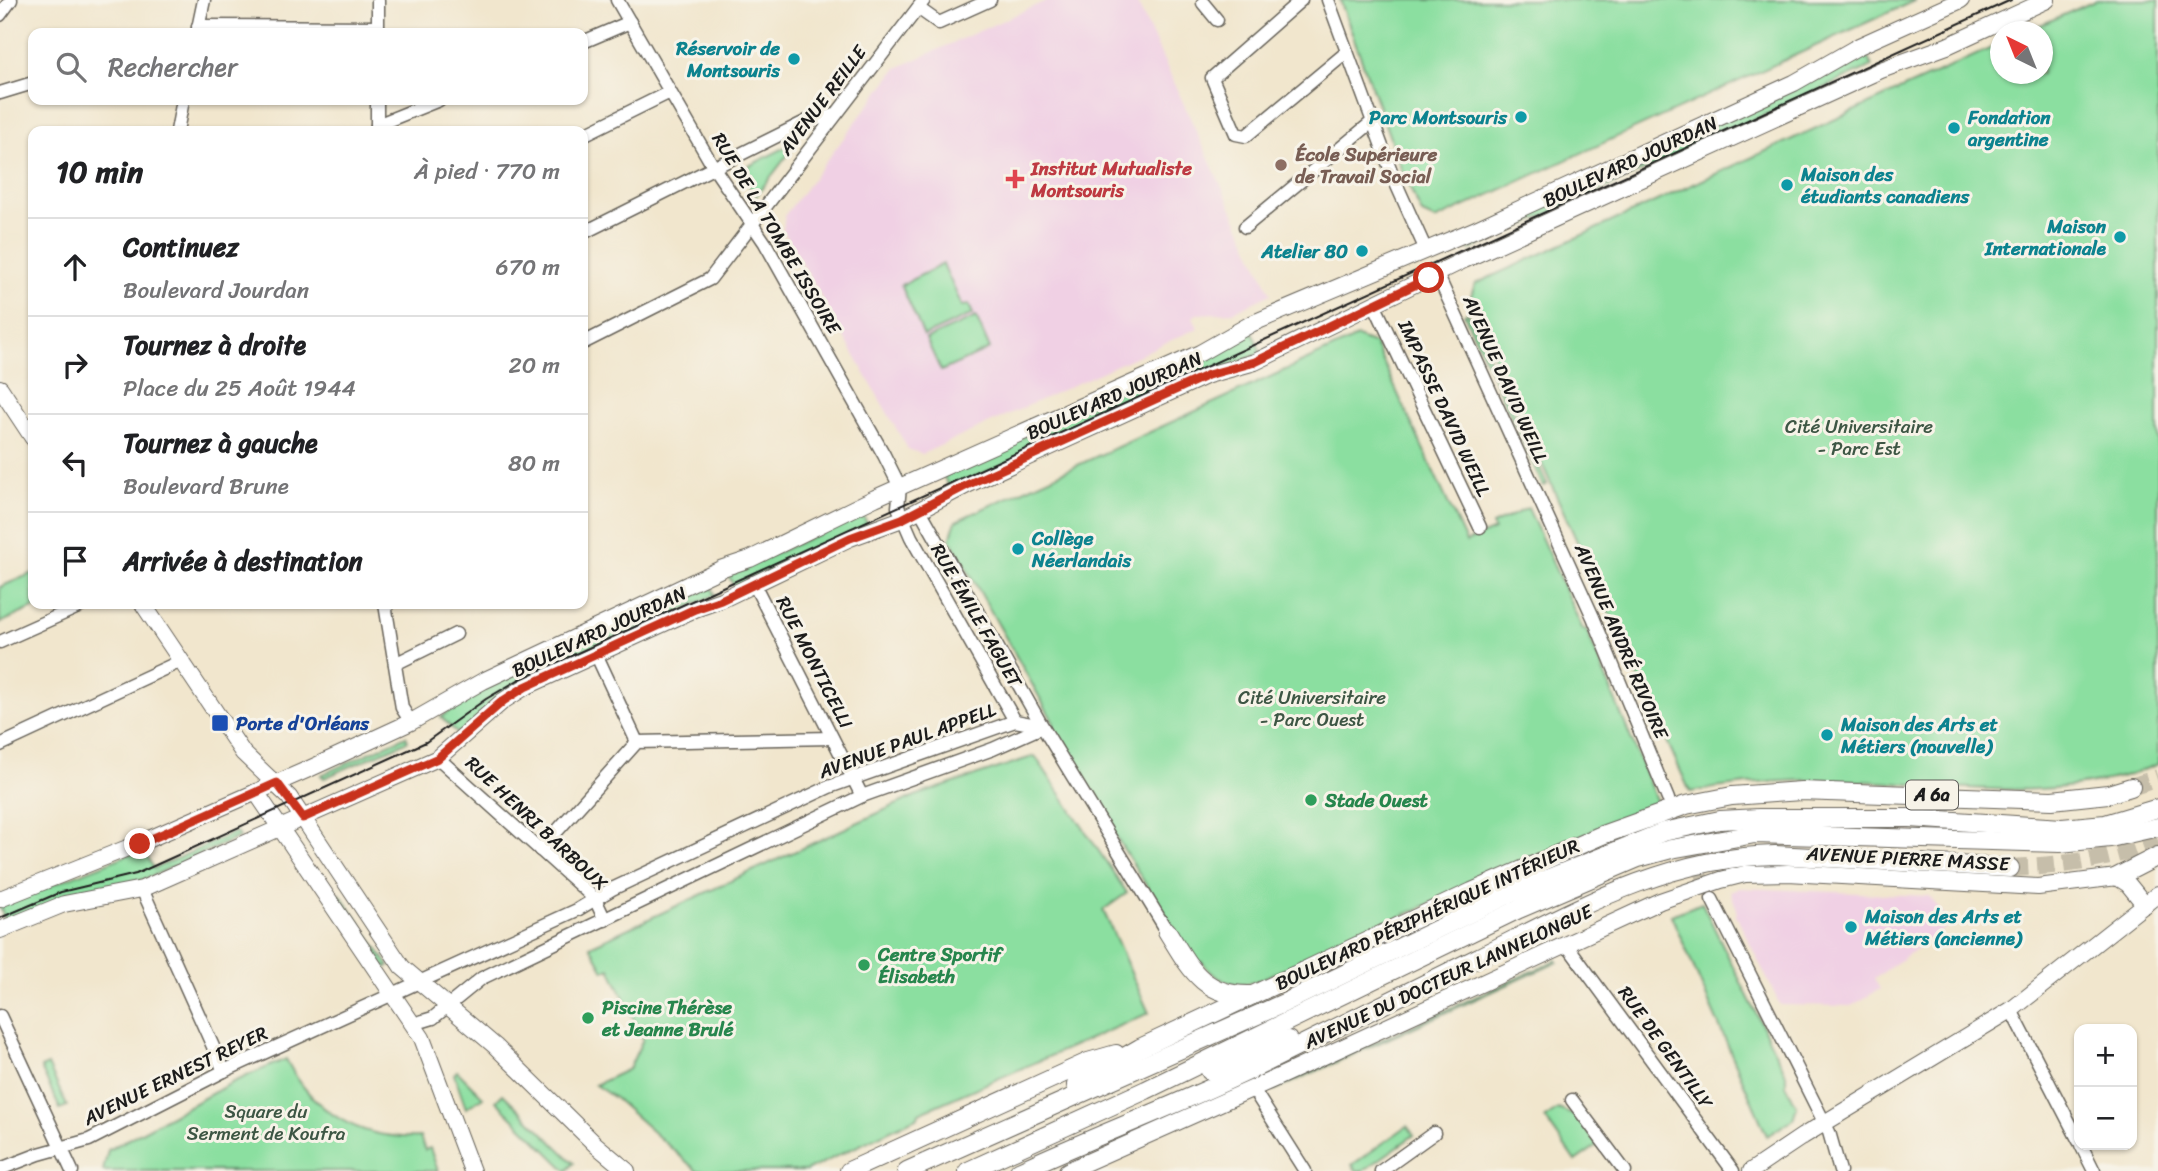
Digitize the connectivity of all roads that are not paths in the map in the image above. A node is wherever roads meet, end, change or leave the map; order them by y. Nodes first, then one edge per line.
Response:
1 (11, 0) edge
2 (204, 0) edge
3 (378, 0) edge
4 (617, 0) edge
5 (990, 0) edge
6 (1301, 0) edge
7 (1328, 0) edge
8 (1961, 0) edge
9 (2047, 0) edge
10 (921, 4) edge
11 (1203, 4) dead end
12 (0, 15) edge
13 (1217, 20) dead end
14 (630, 22) junction
15 (198, 28) edge
16 (378, 28) edge
17 (588, 39) edge
18 (1347, 52) junction
19 (28, 85) edge
20 (670, 92) junction
21 (0, 93) edge
22 (182, 105) edge
23 (377, 105) edge
24 (428, 105) edge
25 (832, 116) junction
26 (1372, 122) junction
27 (178, 126) edge
28 (377, 126) edge
29 (381, 126) edge
30 (588, 133) edge
31 (714, 168) junction
32 (751, 224) junction
33 (1245, 227) dead end
34 (588, 231) edge
35 (1426, 248) junction
36 (1437, 274) junction
37 (1375, 306) junction
38 (588, 340) edge
39 (0, 388) edge
40 (28, 430) edge
41 (900, 487) junction
42 (1540, 499) joint
43 (920, 510) junction
44 (902, 519) junction
45 (1480, 527) dead end
46 (753, 582) junction
47 (74, 609) edge
48 (146, 609) edge
49 (386, 609) edge
50 (456, 634) dead end
51 (0, 642) edge
52 (596, 654) junction
53 (181, 661) junction
54 (395, 664) junction
55 (1015, 721) junction
56 (411, 722) junction
57 (1042, 726) junction
58 (832, 738) junction
59 (637, 742) junction
60 (0, 745) edge
61 (438, 758) junction
62 (852, 777) junction
63 (277, 783) junction
64 (2131, 787) tunnel mouth
65 (256, 792) junction
66 (862, 796) junction
67 (1668, 799) tunnel mouth
68 (2158, 808) edge
69 (292, 822) junction
70 (2158, 827) edge
71 (540, 850) junction
72 (2158, 856) edge
73 (2010, 868) tunnel mouth
74 (2117, 877) junction
75 (142, 889) junction
76 (0, 899) edge
77 (595, 899) junction
78 (1712, 899) tunnel mouth
79 (2151, 900) edge
80 (1660, 901) joint
81 (605, 920) junction
82 (0, 930) edge
83 (1167, 931) joint
84 (1567, 945) junction
85 (420, 983) junction
86 (1423, 985) junction
87 (1259, 995) junction
88 (394, 996) junction
89 (448, 1006) junction
90 (2011, 1010) junction
91 (0, 1016) edge
92 (413, 1024) junction
93 (1140, 1048) junction
94 (224, 1070) junction
95 (1253, 1089) junction
96 (1146, 1090) junction
97 (1572, 1100) dead end
98 (1823, 1124) junction
99 (1001, 1128) junction
100 (2074, 1131) edge
101 (1434, 1133) dead end
102 (61, 1148) junction
103 (2084, 1150) edge
104 (0, 1169) edge
105 (72, 1171) edge
106 (472, 1171) edge
107 (627, 1171) edge
108 (849, 1171) edge
109 (907, 1171) edge
110 (968, 1171) edge
111 (1019, 1171) edge
112 (1067, 1171) edge
113 (1305, 1171) edge
114 (1381, 1171) edge
115 (1625, 1171) edge
116 (1733, 1171) edge
117 (1751, 1171) edge
118 (1840, 1171) edge
119 (2094, 1171) edge

1 - 12 street
2 - 15 street
3 - 16 street
4 - 14 street, RUE DE LA TOMBE ISSOIRE
5 - 10 street
6 - 18 street
7 - 18 street
8 - 35 main road, BOULEVARD JOURDAN
9 - 36 main road, BOULEVARD JOURDAN
10 - 25 street, AVENUE REILLE
11 - 13 street
14 - 17 street
14 - 20 street, RUE DE LA TOMBE ISSOIRE
18 - 26 street
19 - 21 street
20 - 30 street
20 - 31 street, RUE DE LA TOMBE ISSOIRE
22 - 27 street
23 - 28 street
24 - 29 street
25 - 31 street
25 - 32 street, AVENUE REILLE
26 - 33 street
26 - 35 street
31 - 32 street, RUE DE LA TOMBE ISSOIRE
31 - 34 street
32 - 38 street, AVENUE REILLE
32 - 41 street, RUE DE LA TOMBE ISSOIRE
35 - 41 main road, BOULEVARD JOURDAN
36 - 37 main road, BOULEVARD JOURDAN
36 - 42 street, AVENUE DAVID WEILL
37 - 43 main road, BOULEVARD JOURDAN
37 - 45 street, IMPASSE DAVID WEILL
39 - 40 main road
41 - 44 street, RUE ÉMILE FAGUET
41 - 56 main road, BOULEVARD JOURDAN
42 - 67 street, AVENUE ANDRÉ RIVOIRE
43 - 44 main road, BOULEVARD JOURDAN
43 - 57 street, RUE ÉMILE FAGUET
44 - 46 main road, BOULEVARD JOURDAN
44 - 55 street, RUE ÉMILE FAGUET
46 - 52 main road, BOULEVARD JOURDAN
46 - 58 street, RUE MONTICELLI
47 - 51 street
48 - 53 main road
49 - 54 street
50 - 54 street
52 - 59 street
52 - 61 main road, BOULEVARD JOURDAN
53 - 60 street
53 - 63 main road
54 - 56 street
55 - 57 street, AVENUE PAUL APPELL
55 - 62 street, AVENUE PAUL APPELL
56 - 63 main road, BOULEVARD JOURDAN
57 - 66 street, AVENUE PAUL APPELL
57 - 83 street, RUE ÉMILE FAGUET
58 - 59 street
58 - 62 street, RUE MONTICELLI
59 - 71 street
61 - 69 main road, BOULEVARD JOURDAN
61 - 71 street, RUE HENRI BARBOUX
62 - 66 street, RUE MONTICELLI
62 - 77 street, AVENUE PAUL APPELL
63 - 65 main road, BOULEVARD JOURDAN
63 - 69 main road
64 - 87 highway, A 6a
65 - 69 main road
65 - 76 main road, BOULEVARD JOURDAN
66 - 81 street, AVENUE PAUL APPELL
68 - 99 highway, BOULEVARD PÉRIPHÉRIQUE INTÉRIEUR
69 - 75 main road, BOULEVARD JOURDAN
69 - 85 main road
69 - 88 main road
70 - 96 highway
71 - 77 street, RUE HENRI BARBOUX
72 - 74 highway
73 - 86 highway
74 - 79 main road
74 - 80 main road, AVENUE PIERRE MASSE
75 - 82 main road, BOULEVARD JOURDAN
75 - 94 street
77 - 81 street, RUE HENRI BARBOUX
77 - 85 street, AVENUE PAUL APPELL
78 - 98 street
79 - 90 main road
80 - 84 main road, AVENUE DU DOCTEUR LANNELONGUE
81 - 89 street, AVENUE PAUL APPELL
83 - 87 highway
84 - 95 main road, AVENUE DU DOCTEUR LANNELONGUE
84 - 116 street, RUE DE GENTILLY
85 - 88 street, AVENUE PAUL APPELL
85 - 89 main road
86 - 96 highway
86 - 111 highway
87 - 93 highway
88 - 92 main road
88 - 94 street, AVENUE ERNEST REYER
89 - 92 street, AVENUE PAUL APPELL
89 - 107 main road
90 - 98 main road
90 - 100 street
91 - 102 street
92 - 106 main road
93 - 99 highway
93 - 108 highway
94 - 102 street, AVENUE ERNEST REYER
95 - 112 main road, AVENUE DU DOCTEUR LANNELONGUE
95 - 113 street
96 - 110 highway
97 - 115 street
98 - 117 main road
98 - 118 street
99 - 109 highway, BOULEVARD PÉRIPHÉRIQUE INTÉRIEUR
101 - 114 street
102 - 104 street, AVENUE ERNEST REYER
102 - 105 street
103 - 119 street

